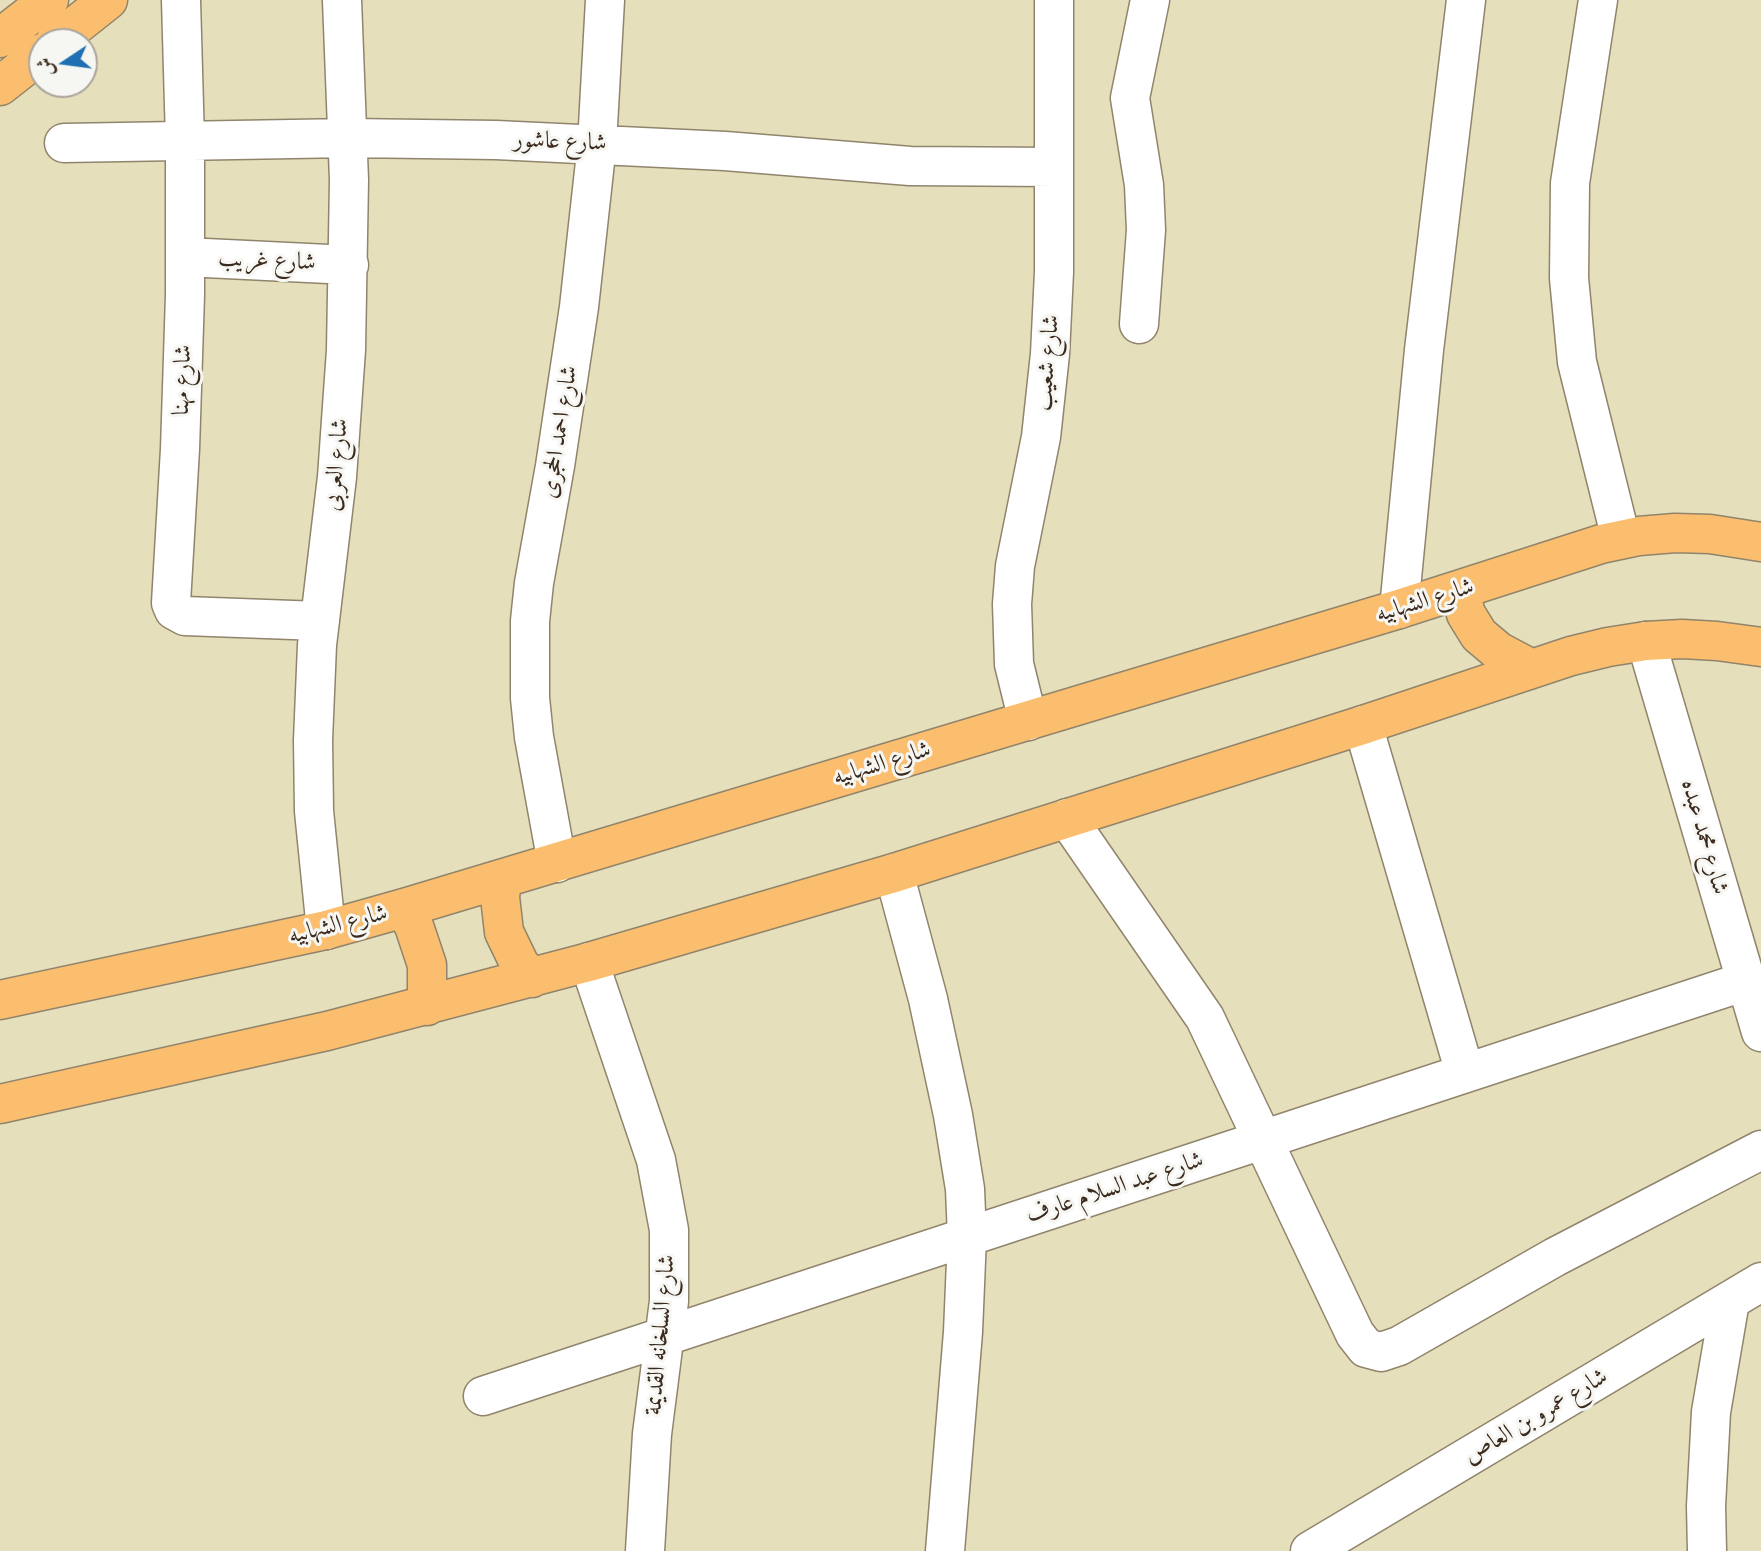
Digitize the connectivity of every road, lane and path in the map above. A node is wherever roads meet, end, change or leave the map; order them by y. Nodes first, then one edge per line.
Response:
1 (49, 0) edge
2 (108, 0) edge
3 (180, 0) edge
4 (342, 0) edge
5 (605, 0) edge
6 (1054, 0) edge
7 (1150, 0) edge
8 (1466, 0) edge
9 (1598, 0) edge
10 (73, 28) edge
11 (0, 38) edge
12 (28, 63) edge
13 (0, 86) edge
14 (349, 138) junction
15 (185, 141) junction
16 (64, 143) dead end
17 (597, 144) junction
18 (1054, 167) junction
19 (185, 257) junction
20 (349, 265) junction
21 (1139, 324) dead end
22 (1621, 539) junction
23 (1761, 542) edge
24 (1460, 591) junction
25 (1399, 609) junction
26 (320, 621) junction
27 (1646, 641) junction
28 (1761, 648) edge
29 (1531, 668) junction
30 (1028, 721) junction
31 (1363, 725) junction
32 (1068, 818) junction
33 (557, 863) junction
34 (894, 873) junction
35 (502, 880) junction
36 (404, 908) junction
37 (326, 930) junction
38 (589, 962) junction
39 (532, 978) junction
40 (1746, 981) junction
41 (0, 1000) edge
42 (427, 1006) junction
43 (1761, 1032) edge
44 (1465, 1073) junction
45 (0, 1104) edge
46 (1263, 1139) junction
47 (1761, 1150) edge
48 (967, 1237) junction
49 (1746, 1292) edge
50 (664, 1336) junction
51 (483, 1396) dead end
52 (1330, 1546) edge
53 (645, 1551) edge
54 (945, 1551) edge
55 (1707, 1551) edge

1 - 11 main road
2 - 10 main road
3 - 15 street, شارع مهنا
4 - 14 street, شارع العربى
5 - 17 street, شارع احمد الحجرى
6 - 18 street, شارع شعيب
7 - 21 street
8 - 25 street
9 - 22 street
12 - 13 main road
14 - 15 street, شارع عاشور
14 - 17 street, شارع عاشور
14 - 20 street, شارع العربى
15 - 16 street, شارع عاشور
15 - 19 street, شارع مهنا
17 - 18 street, شارع عاشور
17 - 33 street, شارع احمد الحجرى
18 - 30 street, شارع شعيب
19 - 20 street, شارع غريب
19 - 26 street, شارع مهنا
20 - 26 street, شارع العربى
22 - 23 main road, شارع الشهابيه
22 - 24 main road, شارع الشهابيه
24 - 25 main road, شارع الشهابيه
24 - 29 main road
25 - 30 main road, شارع الشهابيه
26 - 37 street, شارع العربى
27 - 28 main road
27 - 29 main road
27 - 40 street, شارع محمد عبده
29 - 31 main road
30 - 33 main road, شارع الشهابيه
31 - 32 main road
31 - 44 street
32 - 34 main road
32 - 46 street
33 - 35 main road, شارع الشهابيه
34 - 38 main road
34 - 48 street
35 - 36 main road, شارع الشهابيه
35 - 39 main road
36 - 37 main road, شارع الشهابيه
36 - 42 main road
37 - 41 main road, شارع الشهابيه
38 - 39 main road
38 - 50 street, شارع السلخانه القديمة
39 - 42 main road
40 - 43 street, شارع محمد عبده
40 - 44 street, شارع عبد السلام عارف
42 - 45 main road
44 - 46 street, شارع عبد السلام عارف
46 - 47 street
46 - 48 street, شارع عبد السلام عارف
48 - 50 street, شارع عبد السلام عارف
48 - 54 street
49 - 52 street, شارع عمرو بن العاص
49 - 55 street
50 - 51 street, شارع عبد السلام عارف
50 - 53 street, شارع السلخانه القديمة

